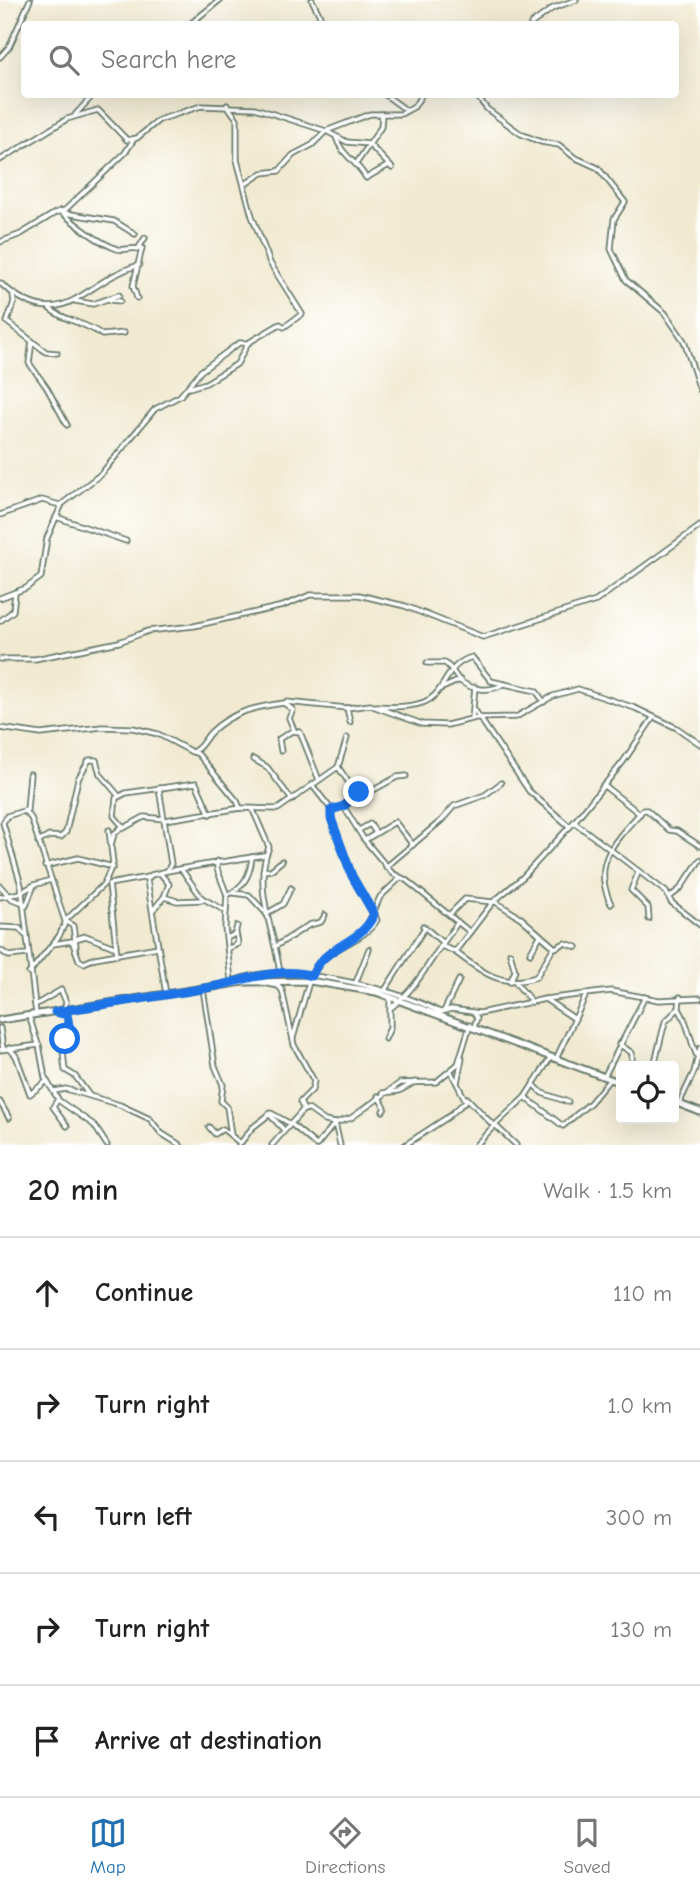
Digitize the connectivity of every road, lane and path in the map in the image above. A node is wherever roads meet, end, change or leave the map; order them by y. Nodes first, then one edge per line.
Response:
1 (30, 0) edge
2 (220, 0) edge
3 (312, 0) edge
4 (576, 0) edge
5 (194, 21) edge
6 (322, 21) edge
7 (535, 21) edge
8 (0, 57) edge
9 (90, 98) edge
10 (390, 98) edge
11 (420, 98) edge
12 (478, 98) edge
13 (227, 105) junction
14 (406, 110) junction
15 (382, 114) junction
16 (74, 116) junction
17 (326, 131) junction
18 (335, 135) junction
19 (134, 139) junction
20 (369, 144) junction
21 (0, 160) edge
22 (356, 164) junction
23 (244, 177) junction
24 (252, 178) junction
25 (245, 184) junction
26 (61, 212) junction
27 (135, 234) dead end
28 (145, 238) dead end
29 (0, 242) edge
30 (142, 246) junction
31 (139, 265) junction
32 (0, 283) edge
33 (12, 293) junction
34 (119, 295) dead end
35 (136, 298) dead end
36 (73, 300) junction
37 (110, 300) junction
38 (120, 301) dead end
39 (50, 309) junction
40 (124, 333) dead end
41 (32, 341) junction
42 (248, 343) junction
43 (57, 353) dead end
44 (188, 388) junction
45 (700, 390) edge
46 (67, 425) dead end
47 (61, 506) junction
48 (0, 516) edge
49 (55, 517) junction
50 (700, 526) edge
51 (126, 541) dead end
52 (15, 593) junction
53 (0, 598) edge
54 (0, 621) edge
55 (0, 659) edge
56 (428, 663) dead end
57 (452, 670) junction
58 (460, 680) junction
59 (494, 682) junction
60 (504, 684) junction
61 (475, 687) junction
62 (438, 690) junction
63 (481, 690) junction
64 (544, 702) junction
65 (284, 703) junction
66 (300, 705) junction
67 (374, 706) junction
68 (348, 708) junction
69 (474, 709) junction
70 (293, 711) junction
71 (480, 718) junction
72 (653, 718) junction
73 (472, 719) junction
74 (350, 722) dead end
75 (0, 728) edge
76 (294, 730) junction
77 (347, 738) dead end
78 (700, 744) edge
79 (281, 751) dead end
80 (192, 752) junction
81 (253, 759) dead end
82 (338, 766) junction
83 (30, 774) dead end
84 (405, 776) dead end
85 (319, 780) junction
86 (501, 783) dead end
87 (312, 785) junction
88 (603, 785) junction
89 (159, 788) junction
90 (356, 793) junction
91 (118, 795) junction
92 (292, 800) junction
93 (344, 806) junction
94 (240, 808) junction
95 (163, 810) junction
96 (253, 810) junction
97 (331, 810) junction
98 (25, 812) junction
99 (210, 814) junction
100 (640, 814) junction
101 (157, 816) junction
102 (164, 820) junction
103 (574, 822) junction
104 (122, 827) junction
105 (570, 827) junction
106 (109, 830) dead end
107 (359, 830) junction
108 (376, 832) junction
109 (7, 836) junction
110 (0, 837) edge
111 (365, 840) junction
112 (38, 842) junction
113 (111, 845) junction
114 (412, 845) junction
115 (700, 846) edge
116 (608, 849) junction
117 (264, 855) junction
118 (252, 857) junction
119 (113, 858) junction
120 (700, 860) edge
121 (217, 861) junction
122 (282, 861) dead end
123 (103, 863) junction
124 (45, 866) junction
125 (113, 866) junction
126 (386, 867) junction
127 (181, 869) junction
128 (168, 870) junction
129 (263, 871) junction
130 (160, 873) junction
131 (638, 873) junction
132 (148, 877) junction
133 (400, 878) junction
134 (51, 880) junction
135 (167, 880) junction
136 (106, 884) junction
137 (34, 885) junction
138 (0, 886) edge
139 (290, 888) dead end
140 (22, 892) junction
141 (233, 892) junction
142 (226, 895) junction
143 (8, 896) junction
144 (0, 897) edge
145 (164, 897) junction
146 (670, 897) junction
147 (204, 899) junction
148 (487, 901) junction
149 (493, 901) junction
150 (611, 904) dead end
151 (24, 905) junction
152 (487, 908) junction
153 (153, 910) junction
154 (226, 911) junction
155 (266, 913) junction
156 (374, 914) junction
157 (325, 915) dead end
158 (450, 915) junction
159 (649, 919) dead end
160 (65, 921) junction
161 (457, 922) junction
162 (700, 925) edge
163 (237, 926) dead end
164 (0, 927) edge
165 (75, 931) junction
166 (470, 932) junction
167 (236, 933) junction
168 (540, 936) junction
169 (26, 937) junction
170 (76, 938) junction
171 (227, 938) junction
172 (69, 940) junction
173 (53, 944) junction
174 (442, 944) junction
175 (76, 946) junction
176 (276, 946) junction
177 (114, 947) junction
178 (158, 947) junction
179 (577, 947) dead end
180 (555, 948) junction
181 (228, 949) junction
182 (369, 949) dead end
183 (0, 950) edge
184 (454, 951) junction
185 (510, 953) dead end
186 (530, 953) dead end
187 (27, 954) junction
188 (117, 955) junction
189 (279, 969) junction
190 (29, 973) junction
191 (274, 975) junction
192 (280, 975) junction
193 (311, 978) junction
194 (459, 979) dead end
195 (257, 981) junction
196 (229, 982) junction
197 (513, 982) junction
198 (355, 983) junction
199 (203, 989) junction
200 (386, 993) junction
201 (166, 994) junction
202 (586, 995) junction
203 (645, 997) junction
204 (680, 998) junction
205 (700, 998) edge
206 (404, 999) junction
207 (545, 999) junction
208 (532, 1002) junction
209 (34, 1005) junction
210 (392, 1007) junction
211 (679, 1008) junction
212 (64, 1010) junction
213 (55, 1012) junction
214 (441, 1012) junction
215 (485, 1012) junction
216 (474, 1013) junction
217 (32, 1015) junction
218 (575, 1019) junction
219 (0, 1020) edge
220 (477, 1020) junction
221 (472, 1026) junction
222 (0, 1028) edge
223 (386, 1039) dead end
224 (293, 1040) junction
225 (38, 1044) junction
226 (619, 1044) junction
227 (700, 1048) edge
228 (4, 1049) edge
229 (462, 1056) junction
230 (554, 1058) junction
231 (698, 1058) junction
232 (632, 1061) edge
233 (655, 1061) edge
234 (451, 1072) junction
235 (607, 1078) junction
236 (47, 1081) junction
237 (616, 1081) edge
238 (457, 1083) junction
239 (533, 1084) junction
240 (54, 1091) junction
241 (89, 1095) junction
242 (380, 1095) junction
243 (525, 1097) junction
244 (679, 1097) edge
245 (467, 1098) junction
246 (58, 1100) junction
247 (0, 1102) edge
248 (568, 1102) dead end
249 (679, 1104) edge
250 (2, 1110) edge
251 (304, 1110) junction
252 (383, 1111) dead end
253 (700, 1112) edge
254 (269, 1114) junction
255 (9, 1118) dead end
256 (290, 1123) junction
257 (335, 1123) junction
258 (67, 1126) dead end
259 (495, 1126) junction
260 (209, 1128) dead end
261 (284, 1130) junction
262 (231, 1135) junction
263 (172, 1138) junction
264 (239, 1144) edge
265 (107, 1145) edge
266 (171, 1145) edge
267 (180, 1145) edge
268 (272, 1145) edge
269 (317, 1145) edge
270 (340, 1145) edge
271 (405, 1145) edge
272 (476, 1145) edge
273 (516, 1145) edge

1 - 8 street
2 - 5 street
3 - 6 street
4 - 7 street
9 - 16 street
10 - 14 street
11 - 14 street
12 - 45 street
13 - 17 street
13 - 19 street
13 - 23 street
14 - 15 street
15 - 17 street
15 - 20 street
16 - 19 street
16 - 21 street
17 - 18 street
17 - 24 street
18 - 20 street
18 - 22 street
19 - 26 street
20 - 22 street
20 - 22 street
23 - 24 street
23 - 25 street
24 - 25 street
25 - 42 street
26 - 27 street
26 - 29 street
26 - 30 street
28 - 30 street
30 - 31 street
31 - 35 street
31 - 36 street
32 - 33 street
33 - 39 street
33 - 41 street
34 - 37 street
36 - 37 street
36 - 39 street
37 - 38 street
39 - 40 street
41 - 43 street
41 - 46 street
42 - 44 street
42 - 44 street
44 - 47 street
47 - 48 street
47 - 49 street
49 - 51 street
49 - 52 street
50 - 55 street
52 - 53 street
52 - 54 street
56 - 57 street
57 - 58 street
57 - 59 street
57 - 62 street
58 - 61 street
58 - 62 street
59 - 60 street
59 - 63 street
60 - 63 street
60 - 64 street
61 - 63 street
61 - 69 street
62 - 67 street
64 - 71 street
64 - 72 street
65 - 66 street
65 - 70 street
65 - 80 street
66 - 68 street
66 - 70 street
67 - 68 street
67 - 73 street
68 - 74 street
69 - 71 street
69 - 73 street
70 - 76 street
71 - 73 street
71 - 105 street
72 - 78 street
72 - 88 street
75 - 80 street
76 - 79 street
76 - 85 street
77 - 82 street
80 - 94 street
81 - 92 street
82 - 85 street
82 - 90 street
83 - 98 street
84 - 90 street
85 - 87 street
86 - 114 street
87 - 92 street
87 - 97 street
88 - 100 street
88 - 103 street
89 - 91 street
89 - 95 street
89 - 99 street
90 - 93 street
91 - 104 street
91 - 112 street
92 - 96 street
93 - 97 street
93 - 107 street
94 - 96 street
94 - 99 street
95 - 101 street
95 - 102 street
96 - 117 street
97 - 156 street
98 - 109 street
98 - 112 street
99 - 102 street
100 - 115 street
100 - 116 street
101 - 102 street
101 - 104 street
102 - 128 street
103 - 105 street
103 - 116 street
104 - 113 street
105 - 149 street
106 - 113 street
107 - 108 street
107 - 111 street
108 - 111 street
108 - 114 street
109 - 110 street
109 - 140 street
111 - 126 street
112 - 124 street
113 - 119 street
114 - 126 street
116 - 131 street
116 - 150 street
117 - 118 street
117 - 129 street
118 - 121 street
118 - 141 street
119 - 123 street
119 - 125 street
120 - 146 street
121 - 127 street
121 - 142 street
122 - 129 street
123 - 124 street
123 - 125 street
124 - 134 street
125 - 136 street
126 - 133 street
127 - 128 street
127 - 147 street
128 - 130 street
128 - 135 street
129 - 155 street
130 - 132 street
130 - 135 street
131 - 146 street
131 - 159 street
132 - 136 street
132 - 153 street
133 - 156 street
133 - 158 street
134 - 137 street
134 - 160 street
135 - 145 street
136 - 160 street
136 - 177 street
137 - 140 street
137 - 151 street
138 - 143 street
139 - 155 street
140 - 143 street
140 - 151 street
141 - 142 street
141 - 155 street
142 - 154 street
143 - 144 street
143 - 151 street
145 - 147 street
145 - 153 street
146 - 162 street
147 - 154 street
148 - 149 street
148 - 152 street
148 - 158 street
149 - 152 street
149 - 168 street
151 - 169 street
152 - 166 street
153 - 178 street
154 - 171 street
155 - 176 street
156 - 193 street
157 - 176 street
158 - 161 street
160 - 165 street
160 - 173 street
161 - 166 street
161 - 174 street
163 - 167 street
164 - 169 street
165 - 170 street
165 - 172 street
166 - 184 street
167 - 171 street
167 - 181 street
168 - 180 street
168 - 186 street
169 - 187 street
170 - 172 street
170 - 175 street
170 - 177 street
171 - 181 street
172 - 173 street
172 - 175 street
173 - 190 street
174 - 184 street
174 - 200 street
174 - 206 street
175 - 188 street
176 - 189 street
177 - 188 street
178 - 188 street
178 - 201 street
179 - 180 street
180 - 197 street
181 - 196 street
182 - 198 street
183 - 187 street
184 - 197 street
185 - 197 street
187 - 190 street
189 - 191 street
189 - 192 street
190 - 209 street
191 - 192 street
191 - 196 street
192 - 193 street
193 - 195 main road
193 - 198 street
193 - 200 main road
193 - 224 street
194 - 214 street
195 - 196 main road
195 - 224 street
196 - 199 main road
197 - 208 street
198 - 200 street
199 - 201 main road
199 - 262 street
200 - 206 main road
200 - 210 street
201 - 212 main road
202 - 203 street
202 - 207 street
202 - 218 street
203 - 204 street
203 - 226 street
204 - 205 street
204 - 211 street
206 - 210 street
206 - 214 main road
207 - 208 street
207 - 218 street
208 - 215 street
209 - 212 street
209 - 217 street
210 - 223 street
211 - 231 street
211 - 233 street
212 - 213 main road
213 - 217 main road
213 - 241 street
214 - 216 street
214 - 221 main road
215 - 216 street
215 - 220 street
216 - 220 street
217 - 219 main road
217 - 225 street
218 - 230 street
220 - 221 street
221 - 229 street
221 - 230 main road
222 - 228 street
224 - 251 street
225 - 228 street
225 - 236 street
226 - 232 street
226 - 235 street
227 - 231 street
228 - 236 street
229 - 234 street
229 - 238 street
230 - 235 main road
230 - 239 street
231 - 244 street
234 - 238 street
234 - 242 street
235 - 237 main road
235 - 243 street
236 - 240 street
238 - 245 street
239 - 243 street
239 - 248 street
240 - 241 street
240 - 246 street
241 - 263 street
242 - 252 street
242 - 257 street
243 - 259 street
245 - 259 street
245 - 271 street
246 - 258 street
246 - 265 street
247 - 250 street
249 - 253 main road
250 - 255 street
251 - 256 street
251 - 257 street
254 - 256 street
254 - 261 street
254 - 264 street
256 - 261 street
256 - 269 street
257 - 269 street
257 - 270 street
259 - 272 street
259 - 273 street
260 - 262 street
261 - 268 street
262 - 264 street
263 - 266 street
263 - 267 street

